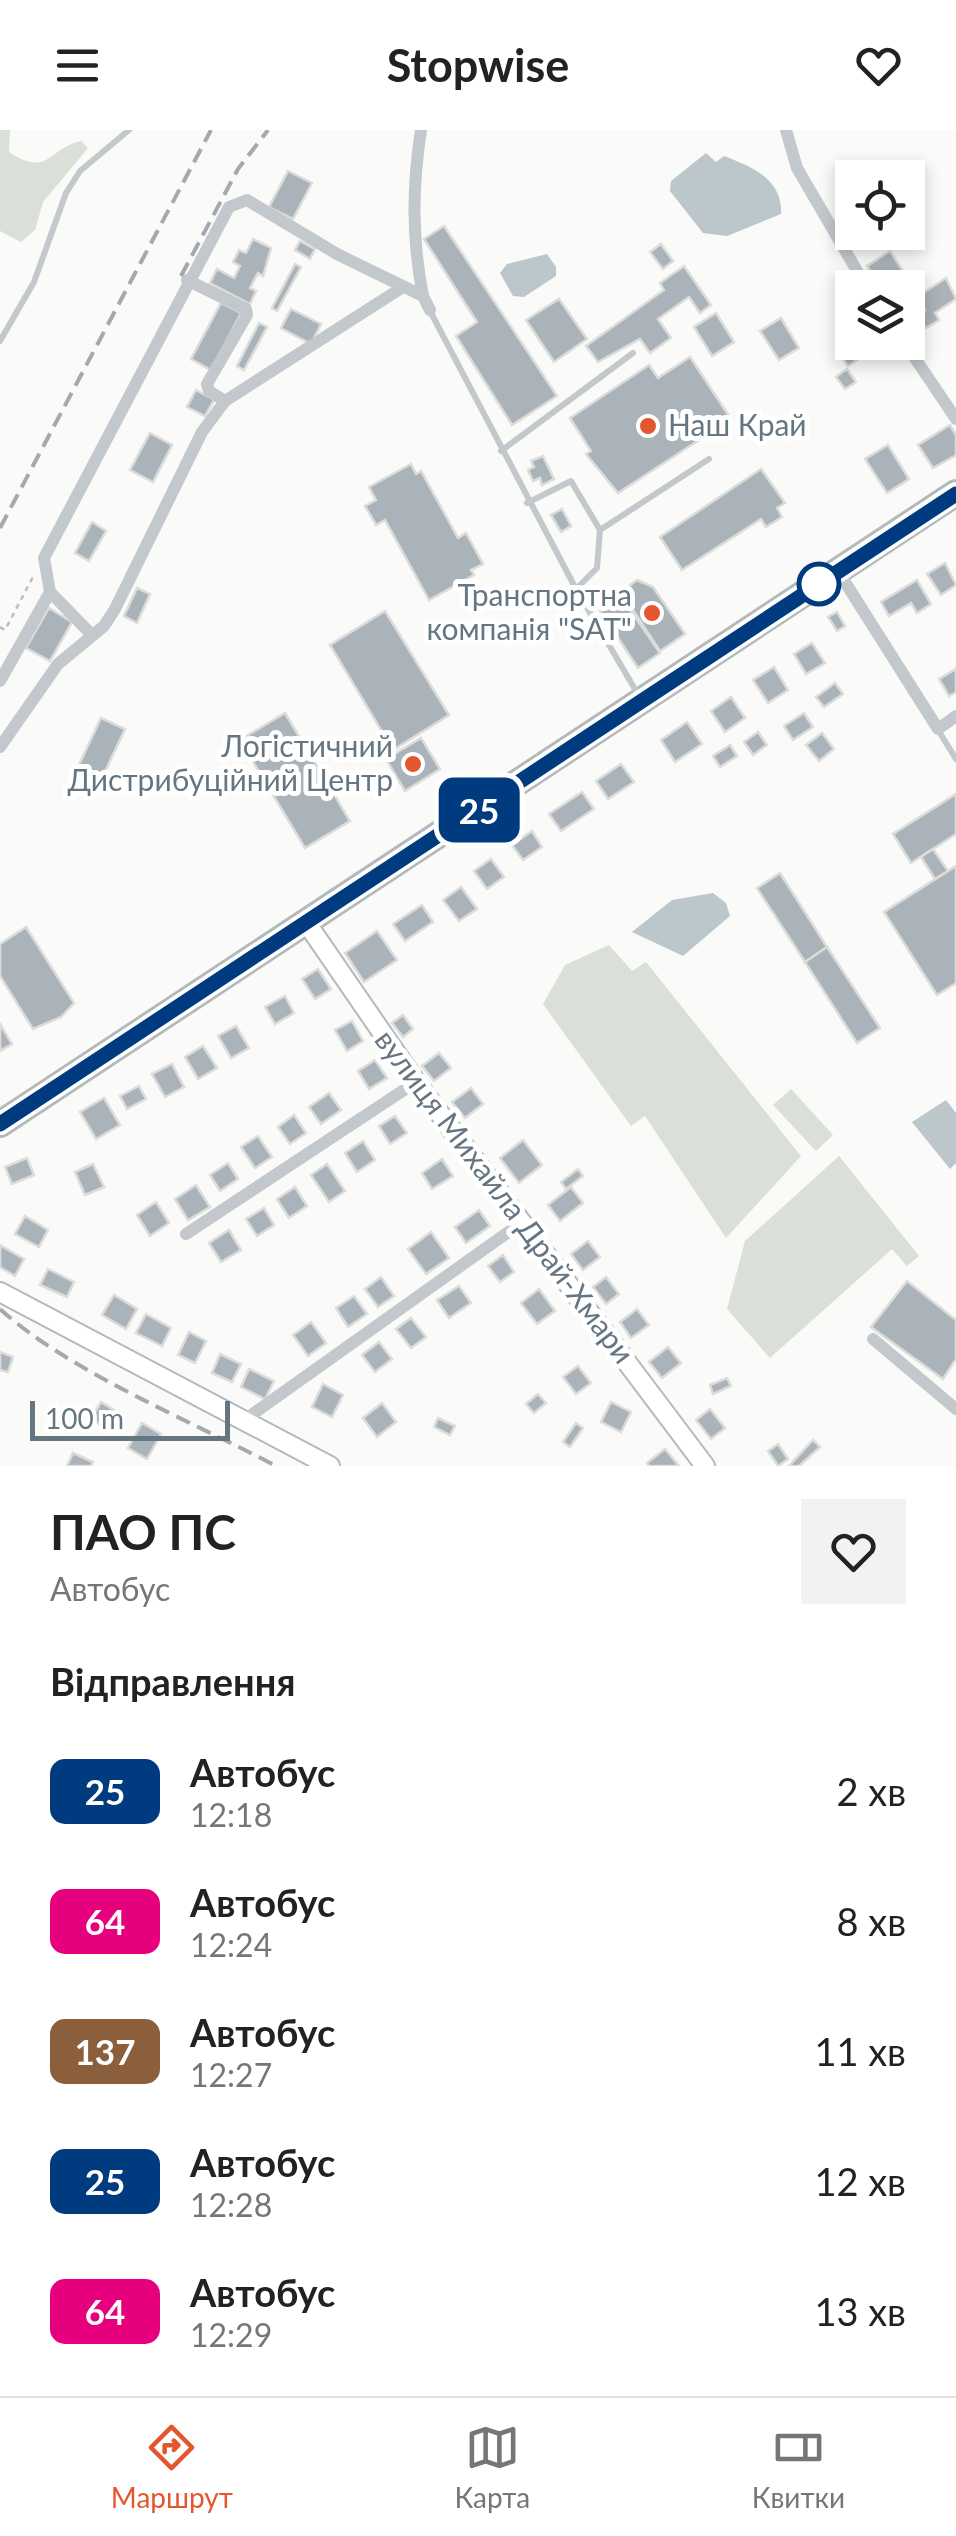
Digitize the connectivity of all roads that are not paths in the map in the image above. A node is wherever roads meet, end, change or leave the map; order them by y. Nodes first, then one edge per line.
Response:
1 (129, 130) edge
2 (421, 130) edge
3 (786, 130) edge
4 (856, 270) edge
5 (187, 280) junction
6 (402, 287) junction
7 (426, 303) junction
8 (0, 341) edge
9 (634, 353) dead end
10 (919, 360) edge
11 (950, 399) edge
12 (225, 401) junction
13 (956, 419) edge
14 (500, 451) junction
15 (709, 460) dead end
16 (956, 494) edge
17 (528, 503) junction
18 (600, 530) junction
19 (838, 571) junction
20 (576, 589) junction
21 (50, 592) junction
22 (90, 633) junction
23 (0, 681) edge
24 (642, 701) junction
25 (956, 716) edge
26 (938, 729) junction
27 (0, 748) edge
28 (956, 759) edge
29 (308, 924) junction
30 (416, 1082) junction
31 (0, 1124) edge
32 (521, 1223) junction
33 (186, 1234) dead end
34 (0, 1292) edge
35 (873, 1339) dead end
36 (956, 1410) edge
37 (243, 1421) junction
38 (330, 1466) edge
39 (705, 1466) edge

1 - 8 lane
2 - 7 street
3 - 4 street
5 - 6 street
5 - 12 street
5 - 21 street
6 - 7 street
6 - 12 street
7 - 14 lane
9 - 14 lane
10 - 11 street
11 - 13 street
12 - 22 street
14 - 17 lane
15 - 18 lane
16 - 19 highway
17 - 18 lane
17 - 20 lane
18 - 20 lane
19 - 24 highway
19 - 26 street
20 - 24 lane
21 - 22 street
21 - 23 street
22 - 27 street
24 - 29 highway
25 - 26 street
26 - 28 lane
29 - 30 main road, вулиця Михайла Драй-Хмари
29 - 31 highway
30 - 32 main road, вулиця Михайла Драй-Хмари
30 - 33 street
32 - 37 street
32 - 39 main road, вулиця Михайла Драй-Хмари
34 - 37 main road
35 - 36 street
37 - 38 main road

